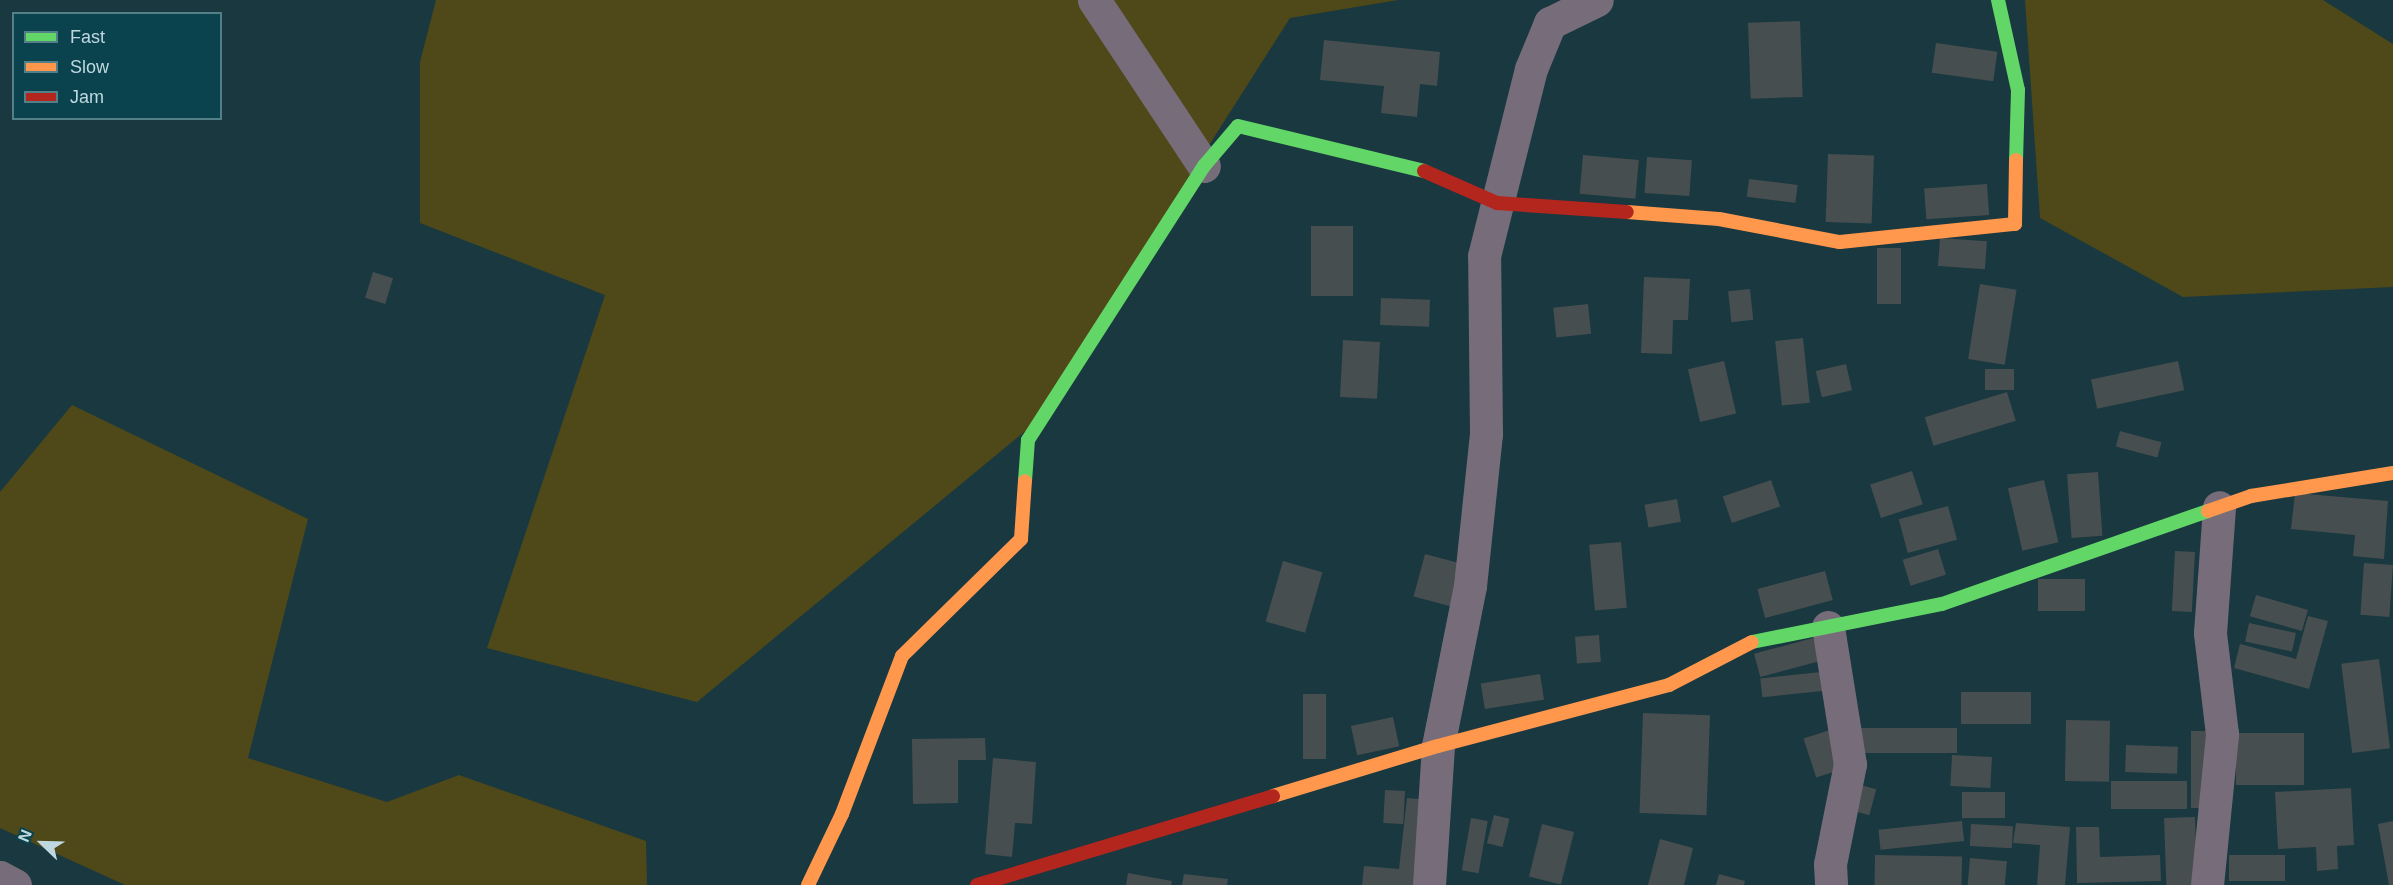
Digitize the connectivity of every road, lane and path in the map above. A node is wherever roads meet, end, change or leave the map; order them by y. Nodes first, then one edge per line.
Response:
1 (1094, 0) edge
2 (1597, 0) edge
3 (1998, 0) edge
4 (1204, 166) junction
5 (1497, 203) junction
6 (2393, 473) edge
7 (2219, 507) junction
8 (1828, 627) junction
9 (1438, 746) junction
10 (0, 877) edge
11 (1015, 880) edge
12 (15, 885) edge
13 (808, 885) edge
14 (977, 885) edge
15 (1429, 885) edge
16 (1831, 885) edge
17 (2207, 885) edge

1 - 4 street
2 - 5 street
3 - 5 street
4 - 5 street
4 - 13 street
5 - 9 street
6 - 7 street
7 - 8 street
7 - 17 street
8 - 9 street
8 - 16 street
9 - 11 street
9 - 15 street
10 - 12 street
11 - 14 street

